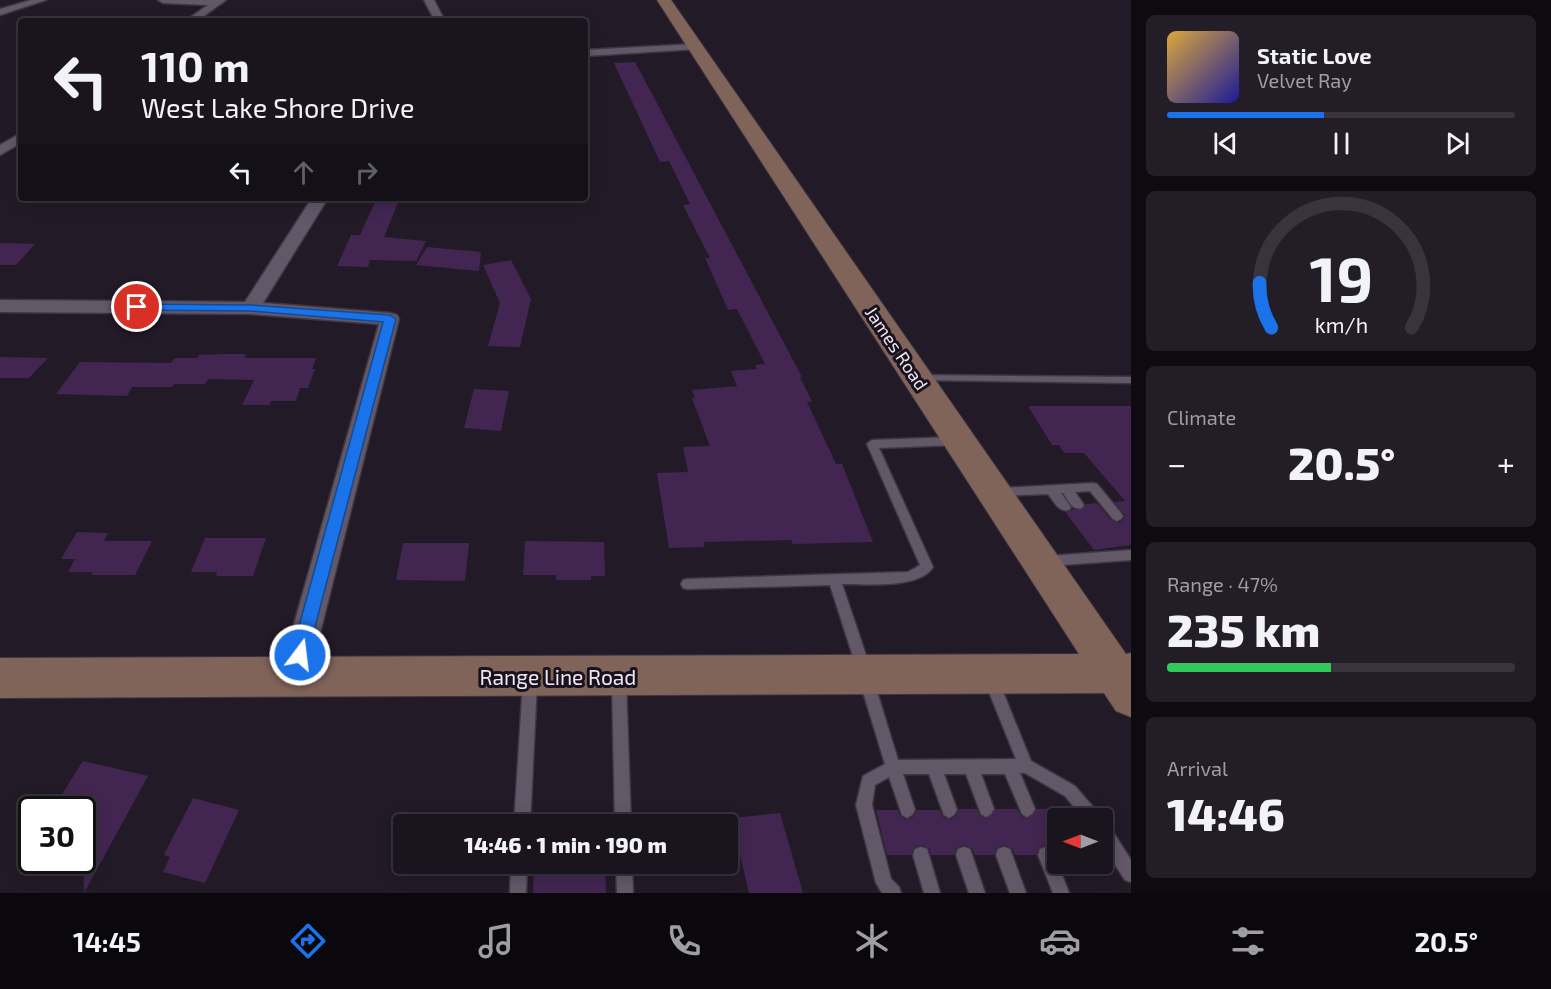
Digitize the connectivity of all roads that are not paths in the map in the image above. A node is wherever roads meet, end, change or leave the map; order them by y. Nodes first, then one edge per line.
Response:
1 (41, 0) edge
2 (163, 0) edge
3 (429, 0) edge
4 (664, 0) edge
5 (220, 1) edge
6 (0, 12) edge
7 (194, 18) edge
8 (438, 18) edge
9 (695, 46) junction
10 (588, 53) edge
11 (0, 138) edge
12 (18, 138) edge
13 (18, 139) edge
14 (0, 151) edge
15 (318, 201) edge
16 (0, 306) edge
17 (251, 308) junction
18 (918, 378) junction
19 (1131, 380) edge
20 (959, 441) junction
21 (1065, 488) junction
22 (1051, 489) junction
23 (994, 492) junction
24 (1078, 505) dead end
25 (1065, 507) dead end
26 (1117, 516) dead end
27 (1113, 553) edge
28 (1041, 561) junction
29 (834, 579) junction
30 (687, 584) dead end
31 (865, 674) junction
32 (989, 674) junction
33 (619, 675) junction
34 (530, 676) junction
35 (294, 677) junction
36 (0, 678) edge
37 (1126, 681) edge
38 (971, 766) junction
39 (1009, 766) junction
40 (1026, 766) junction
41 (893, 767) junction
42 (934, 767) junction
43 (1085, 808) edge
44 (986, 809) dead end
45 (1027, 809) dead end
46 (908, 810) dead end
47 (949, 810) dead end
48 (523, 814) edge
49 (623, 814) edge
50 (1113, 847) edge
51 (921, 855) dead end
52 (964, 855) dead end
53 (1004, 855) dead end
54 (1046, 855) dead end
55 (519, 874) edge
56 (624, 874) edge
57 (1131, 874) edge
58 (518, 893) edge
59 (625, 893) edge
60 (893, 893) edge
61 (932, 893) edge
62 (977, 893) edge
63 (1018, 893) edge
64 (1061, 893) edge

1 - 6 street
2 - 5 street
3 - 8 street
4 - 9 main road, James Road
5 - 7 street
9 - 10 street
9 - 18 main road, James Road
11 - 12 street
13 - 14 street
15 - 17 street
16 - 17 street
17 - 35 street
18 - 19 lane
18 - 20 main road, James Road
20 - 23 main road, James Road
20 - 29 lane
21 - 22 lane
21 - 24 lane
21 - 26 lane
22 - 23 lane
22 - 25 lane
23 - 28 main road, James Road
27 - 28 lane
28 - 37 main road, James Road
29 - 30 lane
29 - 31 lane
31 - 32 main road, Range Line Road
31 - 33 main road, Range Line Road
31 - 41 lane
32 - 37 main road, Range Line Road
32 - 40 lane
33 - 34 main road, Range Line Road
33 - 49 lane
34 - 35 main road, Range Line Road
34 - 48 lane
35 - 36 main road, Range Line Road
38 - 39 lane
38 - 42 lane
38 - 44 lane
39 - 40 lane
39 - 45 lane
40 - 43 lane
41 - 42 lane
41 - 46 lane
41 - 60 lane
42 - 47 lane
50 - 57 lane
51 - 61 lane
52 - 62 lane
53 - 63 lane
54 - 64 lane
55 - 58 lane
56 - 59 lane

